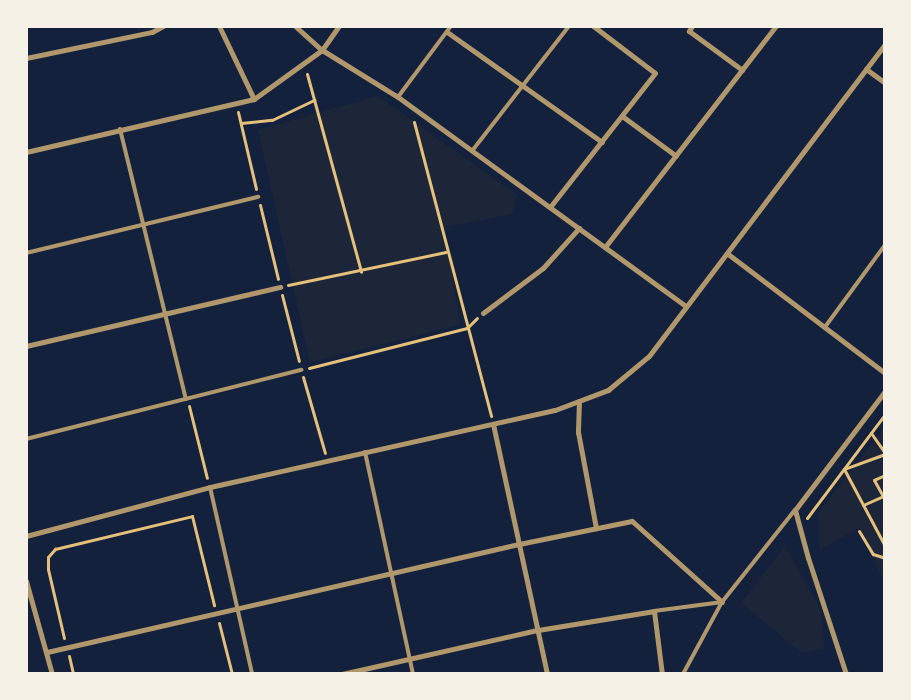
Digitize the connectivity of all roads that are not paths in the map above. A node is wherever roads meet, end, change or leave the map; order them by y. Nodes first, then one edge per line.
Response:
1 (163, 26) edge
2 (219, 26) edge
3 (295, 26) edge
4 (339, 26) edge
5 (451, 26) edge
6 (569, 26) edge
7 (593, 26) edge
8 (692, 26) edge
9 (776, 26) edge
10 (447, 32) junction
11 (885, 44) edge
12 (322, 50) junction
13 (26, 58) edge
14 (866, 68) junction
15 (742, 70) junction
16 (885, 83) edge
17 (523, 86) junction
18 (398, 97) junction
19 (254, 99) junction
20 (622, 116) junction
21 (120, 129) junction
22 (602, 142) junction
23 (472, 151) junction
24 (26, 152) edge
25 (676, 156) junction
26 (258, 197) dead end
27 (550, 207) junction
28 (144, 224) junction
29 (579, 228) junction
30 (885, 245) edge
31 (605, 247) junction
32 (26, 252) edge
33 (728, 254) junction
34 (280, 287) road end
35 (686, 306) junction
36 (166, 313) junction
37 (483, 313) road end
38 (825, 327) junction
39 (26, 346) edge
40 (301, 370) road end
41 (885, 373) edge
42 (885, 391) edge
43 (186, 399) junction
44 (579, 401) junction
45 (493, 424) junction
46 (26, 439) edge
47 (365, 452) junction
48 (210, 487) junction
49 (796, 510) junction
50 (596, 528) junction
51 (26, 536) edge
52 (519, 544) junction
53 (391, 572) junction
54 (26, 581) edge
55 (722, 602) junction
56 (238, 608) junction
57 (654, 611) junction
58 (538, 630) junction
59 (47, 652) junction
60 (409, 658) junction
61 (52, 674) edge
62 (252, 674) edge
63 (342, 674) edge
64 (413, 674) edge
65 (547, 674) edge
66 (662, 674) edge
67 (683, 674) edge
68 (846, 674) edge

1 - 13 street
2 - 19 street
3 - 12 street
4 - 12 street
5 - 10 lane
6 - 17 lane
7 - 20 street
8 - 15 street
9 - 15 street
10 - 17 street
10 - 18 lane
11 - 14 street
12 - 18 street
12 - 19 street
14 - 16 street
14 - 33 street
15 - 25 street
17 - 22 street
17 - 23 lane
18 - 23 street
19 - 21 street
20 - 22 street
20 - 25 street
21 - 24 street
21 - 28 lane
22 - 27 street
23 - 27 street
25 - 31 street
26 - 28 lane
27 - 29 street
28 - 32 lane
28 - 36 lane
29 - 31 street
29 - 37 street
30 - 38 lane
31 - 35 street
33 - 35 street
33 - 38 street
34 - 36 street
35 - 44 street
36 - 39 street
36 - 43 lane
38 - 41 street
40 - 43 lane
42 - 49 street
43 - 46 lane
44 - 45 street
44 - 50 street
45 - 47 street
45 - 52 street
47 - 48 street
47 - 53 lane
48 - 51 street
48 - 56 lane
49 - 55 lane
49 - 68 street
50 - 52 street
50 - 55 street
52 - 53 street
52 - 58 street
53 - 56 street
53 - 60 lane
54 - 59 street
55 - 57 lane
55 - 67 lane
56 - 59 street
56 - 62 lane
57 - 58 street
57 - 66 street
58 - 60 street
58 - 65 street
59 - 61 street
60 - 63 street
60 - 64 lane

